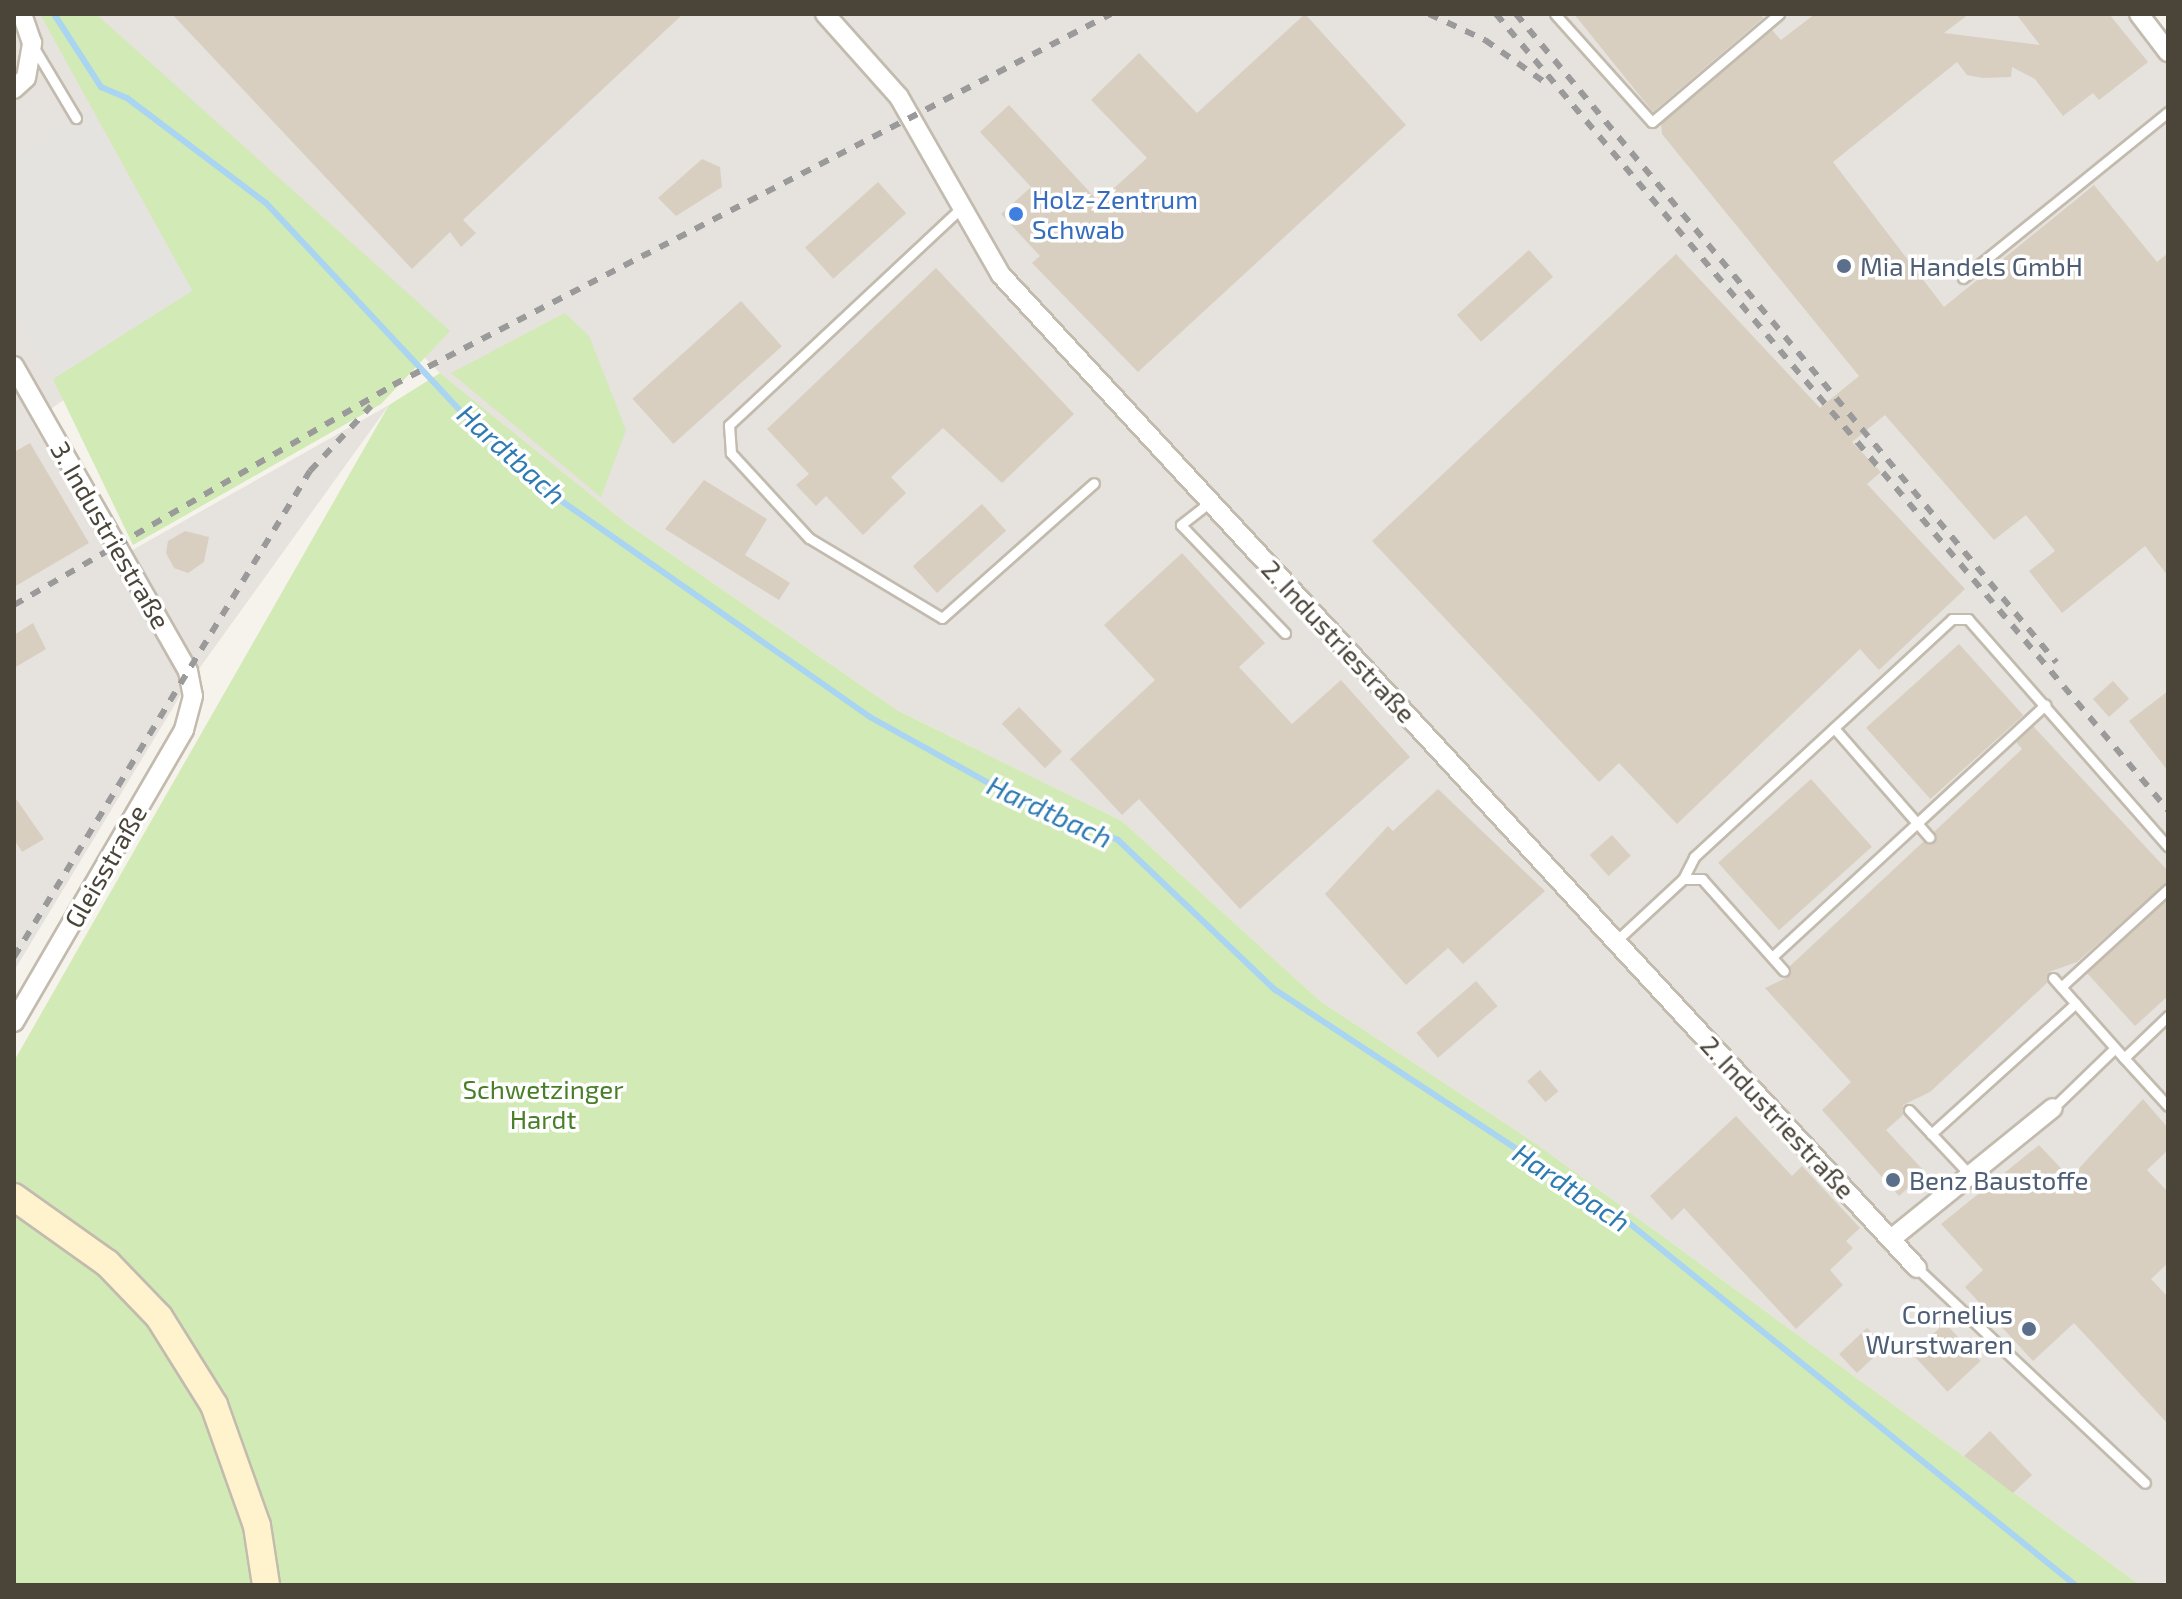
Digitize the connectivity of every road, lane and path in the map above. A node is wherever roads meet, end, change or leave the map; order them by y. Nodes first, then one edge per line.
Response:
1 (22, 14) edge
2 (825, 14) edge
3 (1555, 14) edge
4 (1779, 14) edge
5 (2139, 14) edge
6 (32, 43) junction
7 (2168, 52) edge
8 (14, 89) edge
9 (2168, 112) edge
10 (76, 118) dead end
11 (961, 208) junction
12 (1963, 278) dead end
13 (14, 366) edge
14 (1094, 483) dead end
15 (1210, 502) junction
16 (1285, 633) dead end
17 (2045, 705) junction
18 (192, 709) joint
19 (1834, 728) junction
20 (1917, 823) junction
21 (1929, 837) dead end
22 (2168, 847) edge
23 (1683, 879) junction
24 (2168, 889) edge
25 (1616, 941) junction
26 (1772, 957) junction
27 (1784, 971) dead end
28 (2053, 978) dead end
29 (2061, 987) junction
30 (2076, 1003) junction
31 (2168, 1016) edge
32 (14, 1022) edge
33 (2115, 1048) junction
34 (2124, 1058) junction
35 (2168, 1106) edge
36 (2053, 1108) joint
37 (1909, 1110) dead end
38 (1931, 1134) junction
39 (1969, 1174) junction
40 (14, 1197) edge
41 (1891, 1239) junction
42 (1917, 1268) joint
43 (2145, 1483) dead end
44 (266, 1585) edge

1 - 6 street
2 - 11 street, 2. Industriestraße
3 - 4 lane
5 - 7 street
6 - 8 street
6 - 10 lane
9 - 12 lane
11 - 14 lane
11 - 15 street, 2. Industriestraße
13 - 18 street, 3. Industriestraße
15 - 16 lane
15 - 25 street, 2. Industriestraße
17 - 19 lane
17 - 20 lane
17 - 22 lane
18 - 32 street, Gleisstraße
19 - 20 lane
19 - 23 lane
20 - 21 lane
20 - 26 lane
23 - 25 lane
23 - 26 lane
24 - 29 lane
25 - 41 street, 2. Industriestraße
26 - 27 lane
28 - 29 lane
29 - 30 lane
30 - 33 lane
30 - 38 lane
31 - 34 lane
33 - 34 lane
33 - 36 lane
34 - 35 lane
36 - 39 street
37 - 38 lane
38 - 39 lane
39 - 41 street
40 - 44 main road
41 - 42 street, 2. Industriestraße
42 - 43 lane

